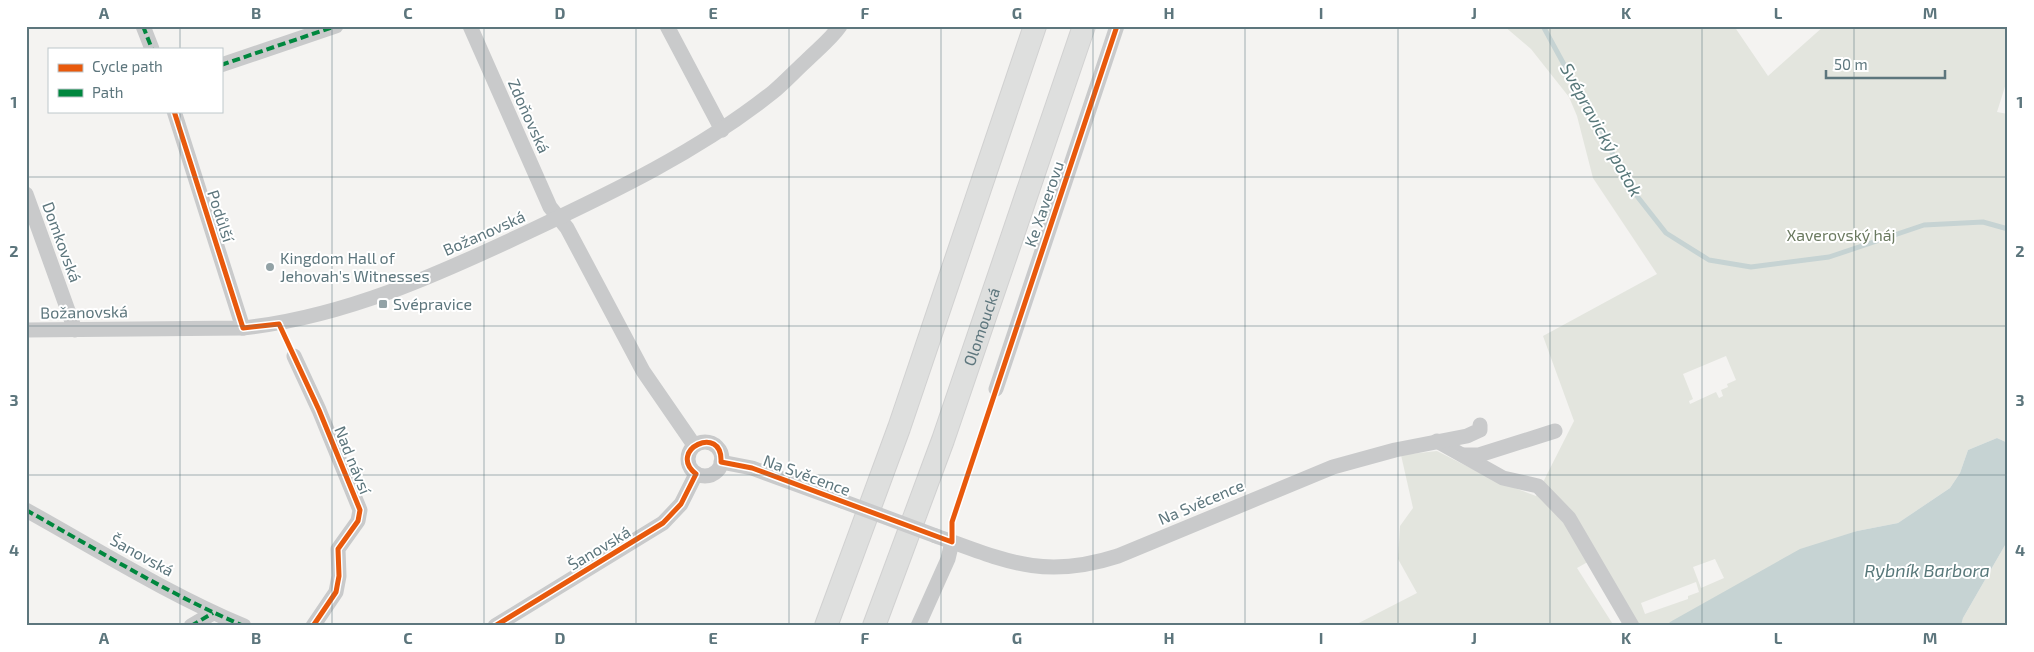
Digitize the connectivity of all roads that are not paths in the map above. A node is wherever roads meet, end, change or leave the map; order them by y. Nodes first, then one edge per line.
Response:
1 (143, 26) edge
2 (336, 26) edge
3 (470, 26) edge
4 (667, 26) edge
5 (840, 26) edge
6 (1035, 26) edge
7 (1084, 26) edge
8 (1117, 26) edge
9 (152, 48) edge
10 (222, 65) edge
11 (174, 112) edge
12 (722, 130) junction
13 (26, 194) edge
14 (559, 218) junction
15 (243, 328) junction
16 (26, 330) edge
17 (75, 330) junction
18 (294, 356) dead end
19 (996, 389) dead end
20 (1480, 425) dead end
21 (1556, 431) dead end
22 (1437, 441) junction
23 (694, 446) junction
24 (1459, 454) junction
25 (721, 462) junction
26 (696, 474) junction
27 (26, 510) edge
28 (952, 542) junction
29 (213, 613) junction
30 (191, 626) edge
31 (244, 626) edge
32 (313, 626) edge
33 (495, 626) edge
34 (826, 626) edge
35 (874, 626) edge
36 (918, 626) edge
37 (1632, 626) edge

1 - 9 street
2 - 10 street
3 - 14 street, Zdoňovská
4 - 12 street
5 - 12 street, Božanovská
6 - 34 highway
7 - 35 highway, Olomoucká
8 - 19 street, Ke Xaverovu
11 - 15 street, Podůlší
12 - 14 street, Božanovská
13 - 17 street, Domkovská
14 - 15 street, Božanovská
14 - 23 street, Zdoňovská
15 - 17 street, Božanovská
16 - 17 street, Božanovská
18 - 32 street, Nad návsí
20 - 22 street, Na Svěcence
21 - 24 street
22 - 24 street
22 - 28 street, Na Svěcence
23 - 25 street
23 - 26 street
24 - 37 street
25 - 26 street
25 - 28 street, Na Svěcence, bridge
26 - 33 street, Šanovská
27 - 29 street, Šanovská
28 - 36 street
29 - 30 street
29 - 31 street, Šanovská

